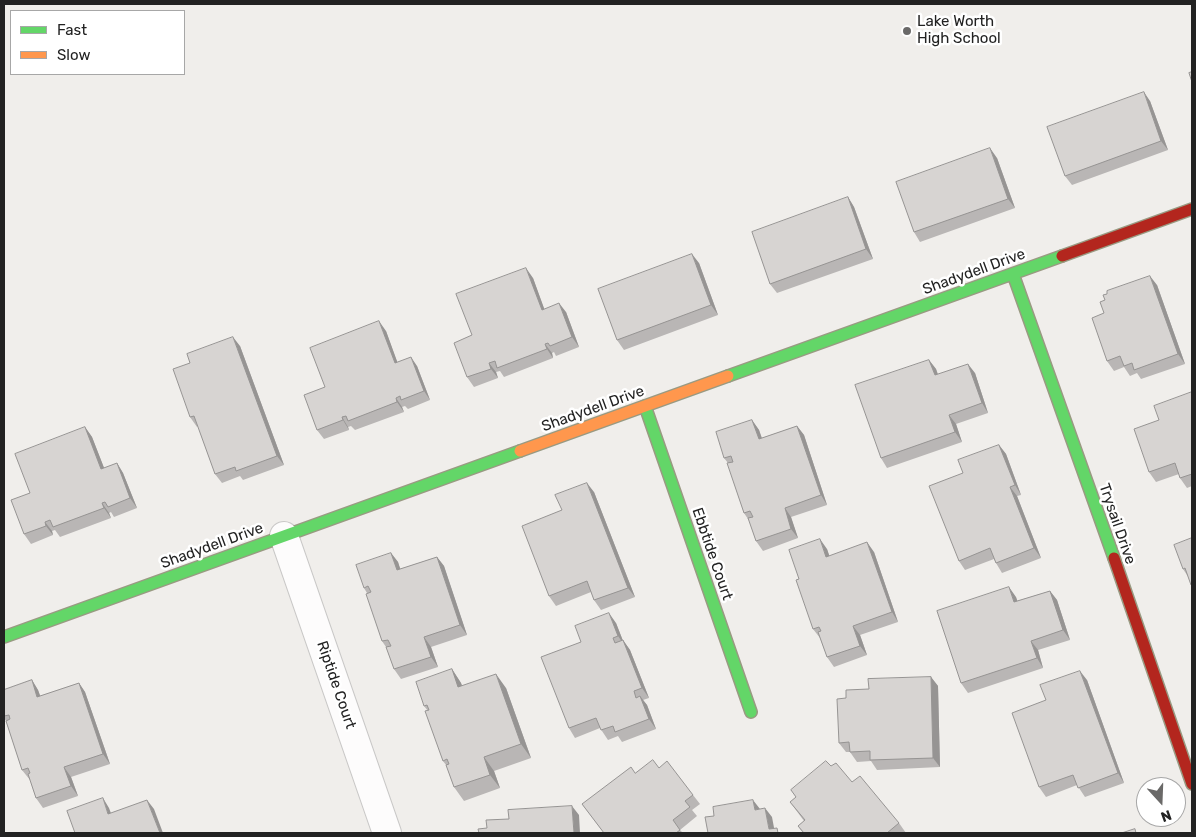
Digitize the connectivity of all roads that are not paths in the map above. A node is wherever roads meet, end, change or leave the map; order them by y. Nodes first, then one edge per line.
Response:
1 (1192, 209) edge
2 (1013, 274) junction
3 (645, 406) junction
4 (284, 536) junction
5 (4, 637) edge
6 (751, 712) dead end
7 (1192, 784) edge
8 (387, 833) edge

1 - 2 street, Shadydell Drive
2 - 3 street, Shadydell Drive
2 - 7 street, Trysail Drive
3 - 4 street, Shadydell Drive
3 - 6 street, Ebbtide Court
4 - 5 street, Shadydell Drive
4 - 8 street, Riptide Court

